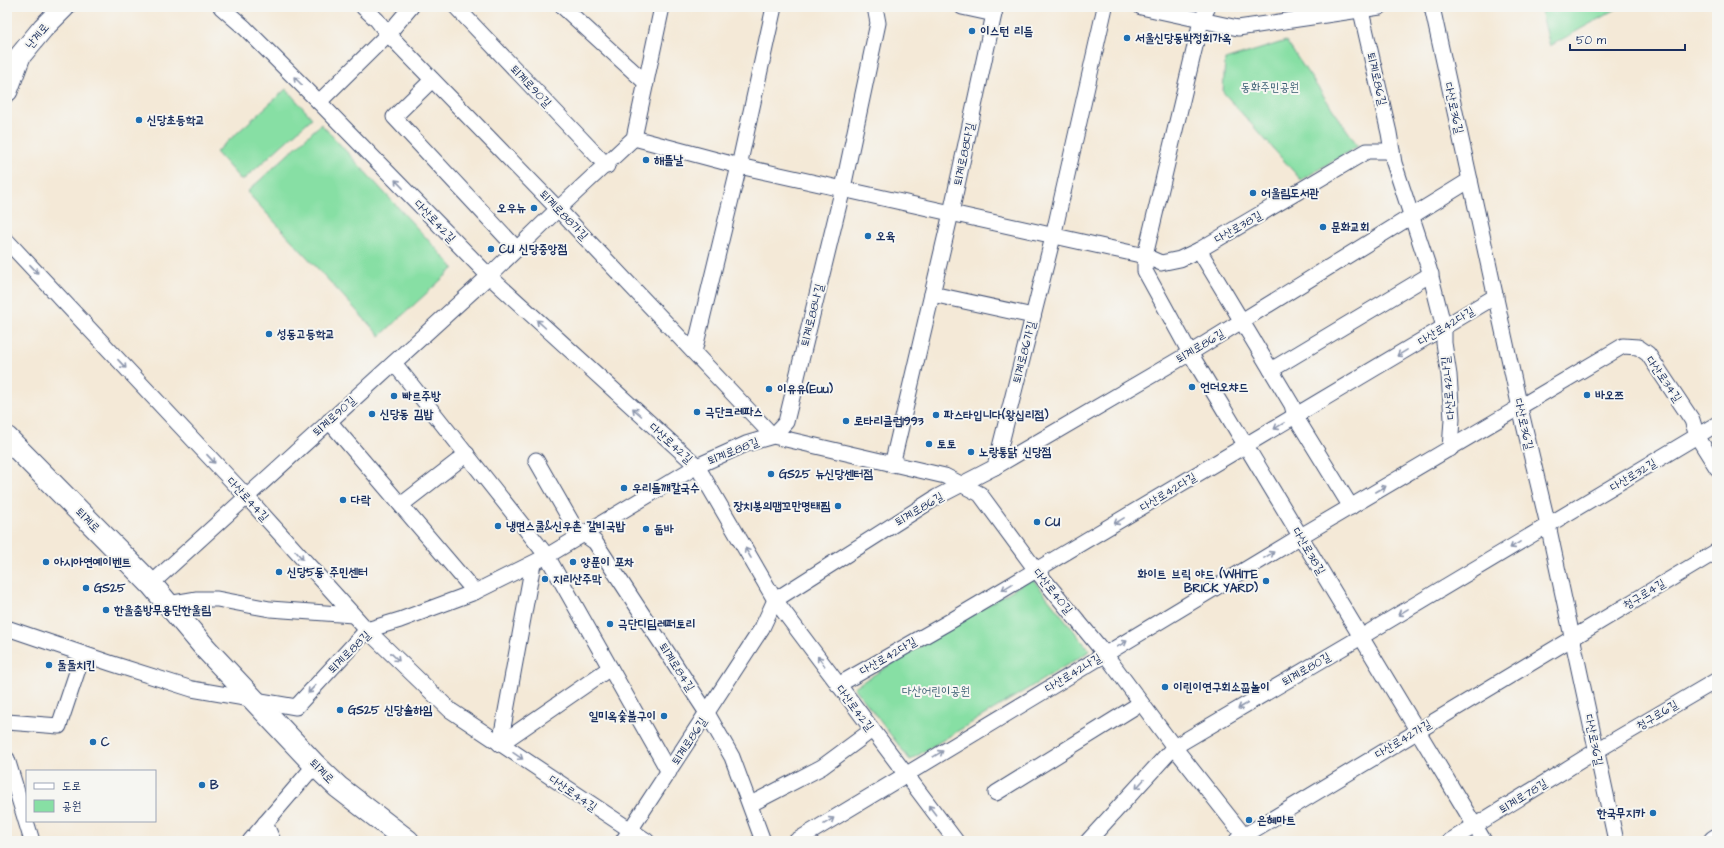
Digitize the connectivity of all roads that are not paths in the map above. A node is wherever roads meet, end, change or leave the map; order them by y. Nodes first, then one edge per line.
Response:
1 (64, 7) edge
2 (221, 7) edge
3 (363, 7) edge
4 (411, 7) edge
5 (456, 7) edge
6 (563, 7) edge
7 (662, 7) edge
8 (774, 7) edge
9 (875, 7) edge
10 (962, 7) edge
11 (1105, 7) edge
12 (1141, 7) edge
13 (1208, 7) edge
14 (1380, 7) edge
15 (1432, 7) edge
16 (995, 10) edge
17 (1361, 11) junction
18 (1201, 21) junction
19 (388, 34) junction
20 (432, 80) junction
21 (646, 83) junction
22 (7, 91) edge
23 (319, 102) junction
24 (634, 138) junction
25 (1392, 151) junction
26 (607, 166) junction
27 (739, 166) junction
28 (1470, 180) junction
29 (843, 188) junction
30 (558, 209) junction
31 (951, 213) junction
32 (1411, 217) junction
33 (1053, 237) junction
34 (7, 241) edge
35 (517, 249) junction
36 (1199, 250) junction
37 (1145, 256) junction
38 (1431, 274) junction
39 (489, 276) junction
40 (932, 294) junction
41 (1496, 296) junction
42 (1033, 316) junction
43 (1241, 321) junction
44 (1444, 328) junction
45 (694, 352) junction
46 (1190, 352) junction
47 (394, 363) junction
48 (1271, 370) junction
49 (1520, 408) junction
50 (1295, 416) junction
51 (330, 421) junction
52 (1717, 424) edge
53 (772, 436) junction
54 (1697, 436) junction
55 (9, 442) edge
56 (1247, 445) junction
57 (1450, 449) junction
58 (467, 454) junction
59 (536, 460) dead end
60 (892, 465) junction
61 (697, 466) junction
62 (995, 467) junction
63 (1717, 468) edge
64 (962, 484) junction
65 (246, 496) junction
66 (401, 505) junction
67 (1351, 507) junction
68 (1548, 525) junction
69 (584, 535) junction
70 (1301, 536) junction
71 (1717, 551) edge
72 (548, 556) junction
73 (532, 564) junction
74 (1036, 570) junction
75 (151, 584) junction
76 (475, 592) junction
77 (775, 600) junction
78 (168, 604) junction
79 (353, 615) junction
80 (7, 628) edge
81 (367, 630) junction
82 (1360, 637) junction
83 (1571, 638) junction
84 (83, 654) junction
85 (1105, 654) junction
86 (610, 668) junction
87 (1717, 680) edge
88 (838, 685) junction
89 (255, 700) junction
90 (1141, 703) junction
91 (707, 713) junction
92 (7, 722) edge
93 (872, 730) junction
94 (1417, 731) junction
95 (500, 744) junction
96 (1174, 747) junction
97 (1596, 751) junction
98 (7, 759) edge
99 (315, 765) junction
100 (670, 772) junction
101 (905, 774) junction
102 (996, 792) dead end
103 (750, 804) junction
104 (26, 821) edge
105 (26, 822) edge
106 (265, 823) junction
107 (1474, 826) junction
108 (626, 836) edge
109 (398, 838) edge
110 (1243, 839) edge
111 (1717, 839) edge
112 (32, 841) edge
113 (250, 841) edge
114 (273, 841) edge
115 (647, 841) edge
116 (763, 841) edge
117 (796, 841) edge
118 (956, 841) edge
119 (1088, 841) edge
120 (1450, 841) edge
121 (1484, 841) edge
122 (1616, 841) edge
123 (1714, 841) edge

1 - 22 main road, 난계로
23 -> 2 street, 다산로42길
3 - 19 street, 퇴계로88가길
4 - 19 street
5 - 26 street, 퇴계로90길
6 - 21 street
7 - 21 street
8 - 27 street
9 - 29 street, 퇴계로88나길
10 - 16 street
11 - 33 street, 퇴계로86가길
12 - 18 street
13 - 18 street, 다산로38길
14 - 17 street
15 - 28 street, 다산로36길
16 - 31 street, 퇴계로88다길
17 - 18 street
17 - 25 street, 퇴계로86길
18 - 37 street, 다산로38길
19 - 20 street, 퇴계로88가길
19 - 23 street
20 - 30 street, 퇴계로88가길
20 - 35 street
21 - 24 street
39 -> 23 street, 다산로42길
24 - 26 street, 퇴계로90길
24 - 27 street
25 - 32 street, 퇴계로86길
25 - 36 street, 다산로38길
26 - 30 street, 퇴계로90길
27 - 29 street
27 - 45 street
28 - 32 street, 퇴계로86길
28 - 41 street, 다산로36길
29 - 31 street
29 - 53 street, 퇴계로88나길
30 - 35 street, 퇴계로90길
30 - 45 street, 퇴계로88가길
31 - 33 street
31 - 40 street, 퇴계로88다길
32 - 38 street, 퇴계로86길
32 - 43 street, 퇴계로86길
33 - 37 street, 다산로38길
33 - 42 street, 퇴계로86가길
34 -> 65 street, 다산로44길
35 - 39 street, 퇴계로90길
36 - 37 street, 다산로38길
36 - 43 street
37 - 46 street, 다산로38길
38 - 44 street, 퇴계로86길
38 - 48 street
39 - 47 street, 퇴계로90길
61 -> 39 street, 다산로42길
40 - 42 street
40 - 60 street, 퇴계로88다길
41 - 44 street, 다산로42다길
41 - 49 street, 다산로36길
42 - 62 street, 퇴계로86가길
43 - 46 street, 퇴계로86길
43 - 48 street
44 -> 50 street, 다산로42다길
44 - 57 street, 다산로42나길
45 - 53 street, 퇴계로88가길
46 - 56 street, 다산로38길
46 - 62 street, 퇴계로86길
47 - 51 street, 퇴계로90길
47 - 58 street
48 - 50 street
49 - 54 street, 다산로34길
49 - 57 street, 다산로42나길
49 - 68 street, 다산로36길
50 -> 56 street, 다산로42다길
50 - 67 street
51 - 65 street, 퇴계로90길
51 - 66 street
52 - 54 street, 다산로32길
53 - 60 street, 퇴계로88길
53 - 61 street, 퇴계로88길
54 - 63 street, 다산로34길
54 - 68 street, 다산로32길
55 - 75 main road, 퇴계로
56 - 70 street, 다산로38길
56 -> 74 street, 다산로42다길
67 -> 57 street, 다산로42나길
58 - 66 street
58 - 72 street
59 - 69 street, 퇴계로84길
60 - 64 street, 퇴계로88길
61 - 69 street, 퇴계로88길
77 -> 61 street, 다산로42길
62 - 64 street, 퇴계로86길
64 - 74 street, 다산로40길
64 - 77 street, 퇴계로86길
65 - 75 street, 퇴계로90길
65 -> 79 street, 다산로44길
66 - 76 street
67 - 70 street, 다산로42나길
68 -> 82 street, 퇴계로80길
68 - 83 street, 다산로36길
69 - 72 street, 퇴계로88길
69 - 91 street, 퇴계로84길
70 - 82 street, 다산로38길
85 -> 70 street, 다산로42나길
71 - 83 street, 청구로4길
72 - 73 street, 퇴계로88길
72 - 86 street, 퇴계로86길
73 - 76 street, 퇴계로88길
73 - 95 street
74 - 85 street, 다산로40길
74 -> 88 street, 다산로42다길
75 - 78 main road, 퇴계로
76 - 81 street, 퇴계로88길
88 -> 77 street, 다산로42길
77 - 91 street, 퇴계로86길
78 - 79 street
78 - 89 main road, 퇴계로
79 - 81 street, 다산로44길
80 - 84 street
81 -> 89 street, 퇴계로88길
81 -> 95 street, 다산로44길
82 - 94 street, 다산로38길
82 -> 96 street, 퇴계로80길
83 - 94 street, 다산로42가길
83 - 97 street, 다산로36길
84 - 89 street
84 - 92 street
85 - 90 street, 다산로40길
101 -> 85 street, 다산로42나길
86 - 95 street
86 - 100 street, 퇴계로86길
87 - 97 street, 청구로6길
88 - 93 street, 다산로42길
89 - 99 main road, 퇴계로
90 - 96 street, 다산로40길
90 - 102 street
91 - 100 street, 퇴계로86길
91 - 103 street, 퇴계로84길
93 - 101 street, 다산로42길
93 - 103 street
94 - 107 street, 다산로38길
94 - 110 street, 다산로42가길
95 -> 108 street, 다산로44길
96 - 110 street, 다산로40길
96 -> 119 street, 퇴계로80길
97 - 107 street, 퇴계로78길
97 - 122 street, 다산로36길
98 - 104 street
99 - 106 street
99 - 109 main road, 퇴계로
100 - 108 street, 퇴계로86길
117 -> 101 street, 다산로42나길
118 -> 101 street, 다산로42길
103 - 116 street, 퇴계로84길
105 - 112 street
106 - 113 street
106 - 114 street
107 - 120 street, 퇴계로78길
107 - 121 street, 다산로38길
108 - 115 street, 다산로44길
111 - 123 main road

